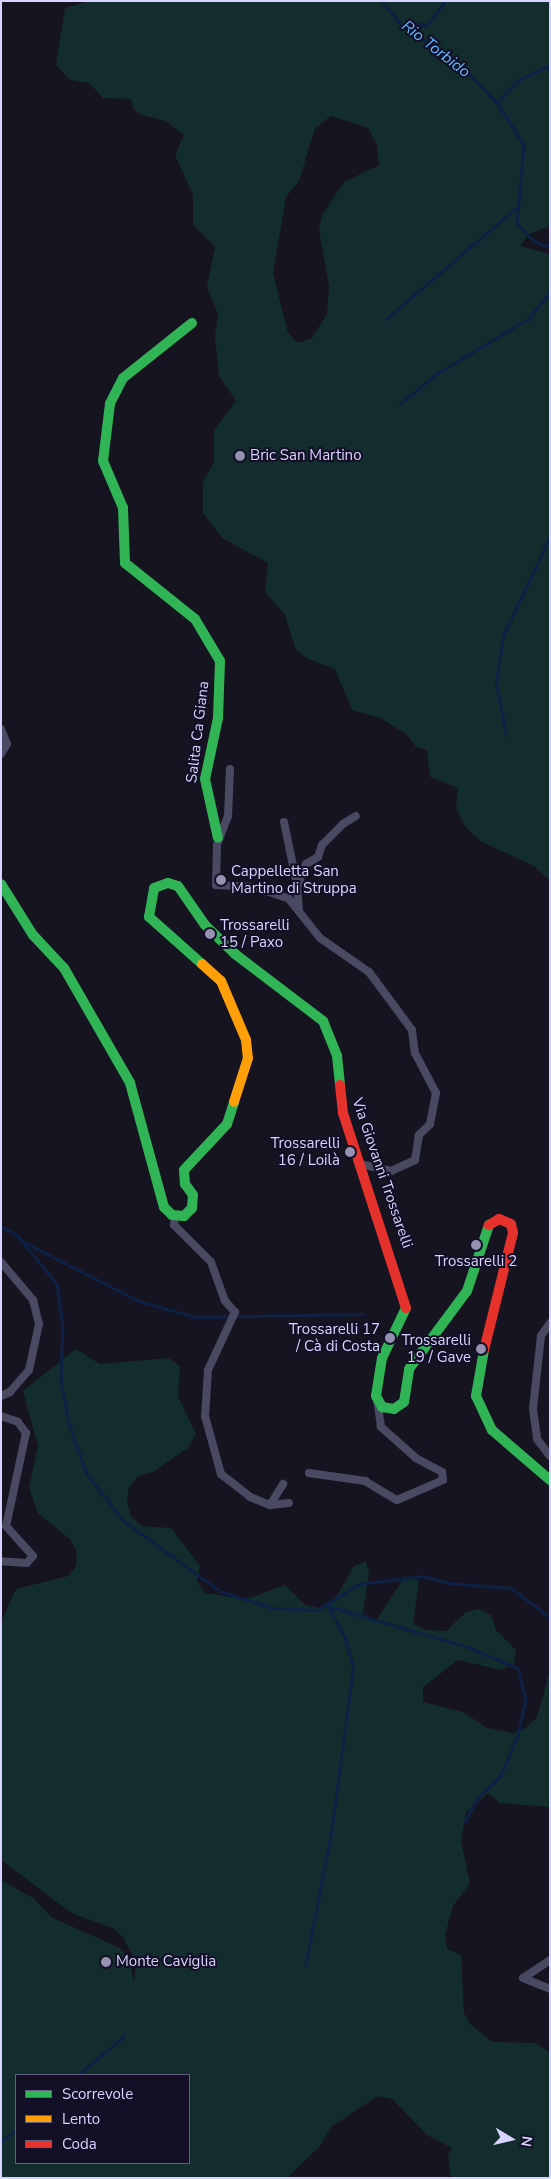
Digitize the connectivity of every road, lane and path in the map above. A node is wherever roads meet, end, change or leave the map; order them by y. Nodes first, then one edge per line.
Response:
1 (192, 323) dead end
2 (1, 730) edge
3 (1, 754) edge
4 (230, 769) dead end
5 (356, 816) dead end
6 (284, 822) dead end
7 (218, 838) junction
8 (1, 884) edge
9 (297, 886) junction
10 (299, 911) junction
11 (360, 1164) junction
12 (175, 1216) junction
13 (1, 1262) edge
14 (550, 1322) edge
15 (1, 1396) edge
16 (377, 1400) junction
17 (1, 1416) edge
18 (550, 1456) edge
19 (309, 1474) dead end
20 (550, 1480) edge
21 (283, 1484) dead end
22 (289, 1503) dead end
23 (270, 1505) junction
24 (1, 1561) edge
25 (550, 1960) edge
26 (550, 1989) edge

1 - 7 street, Salita Ca Giana
2 - 3 street
4 - 7 street, Salita Ca Giana
5 - 9 street
6 - 9 street
7 - 10 street, Salita Ca Giana
8 - 12 street
9 - 10 street
10 - 11 street
11 - 12 street, Via Giovanni Trossarelli
11 - 16 street, Via Giovanni Trossarelli
12 - 23 street
13 - 15 street
14 - 18 street
16 - 19 street
16 - 20 street
17 - 24 street
21 - 23 street
22 - 23 street
25 - 26 street

